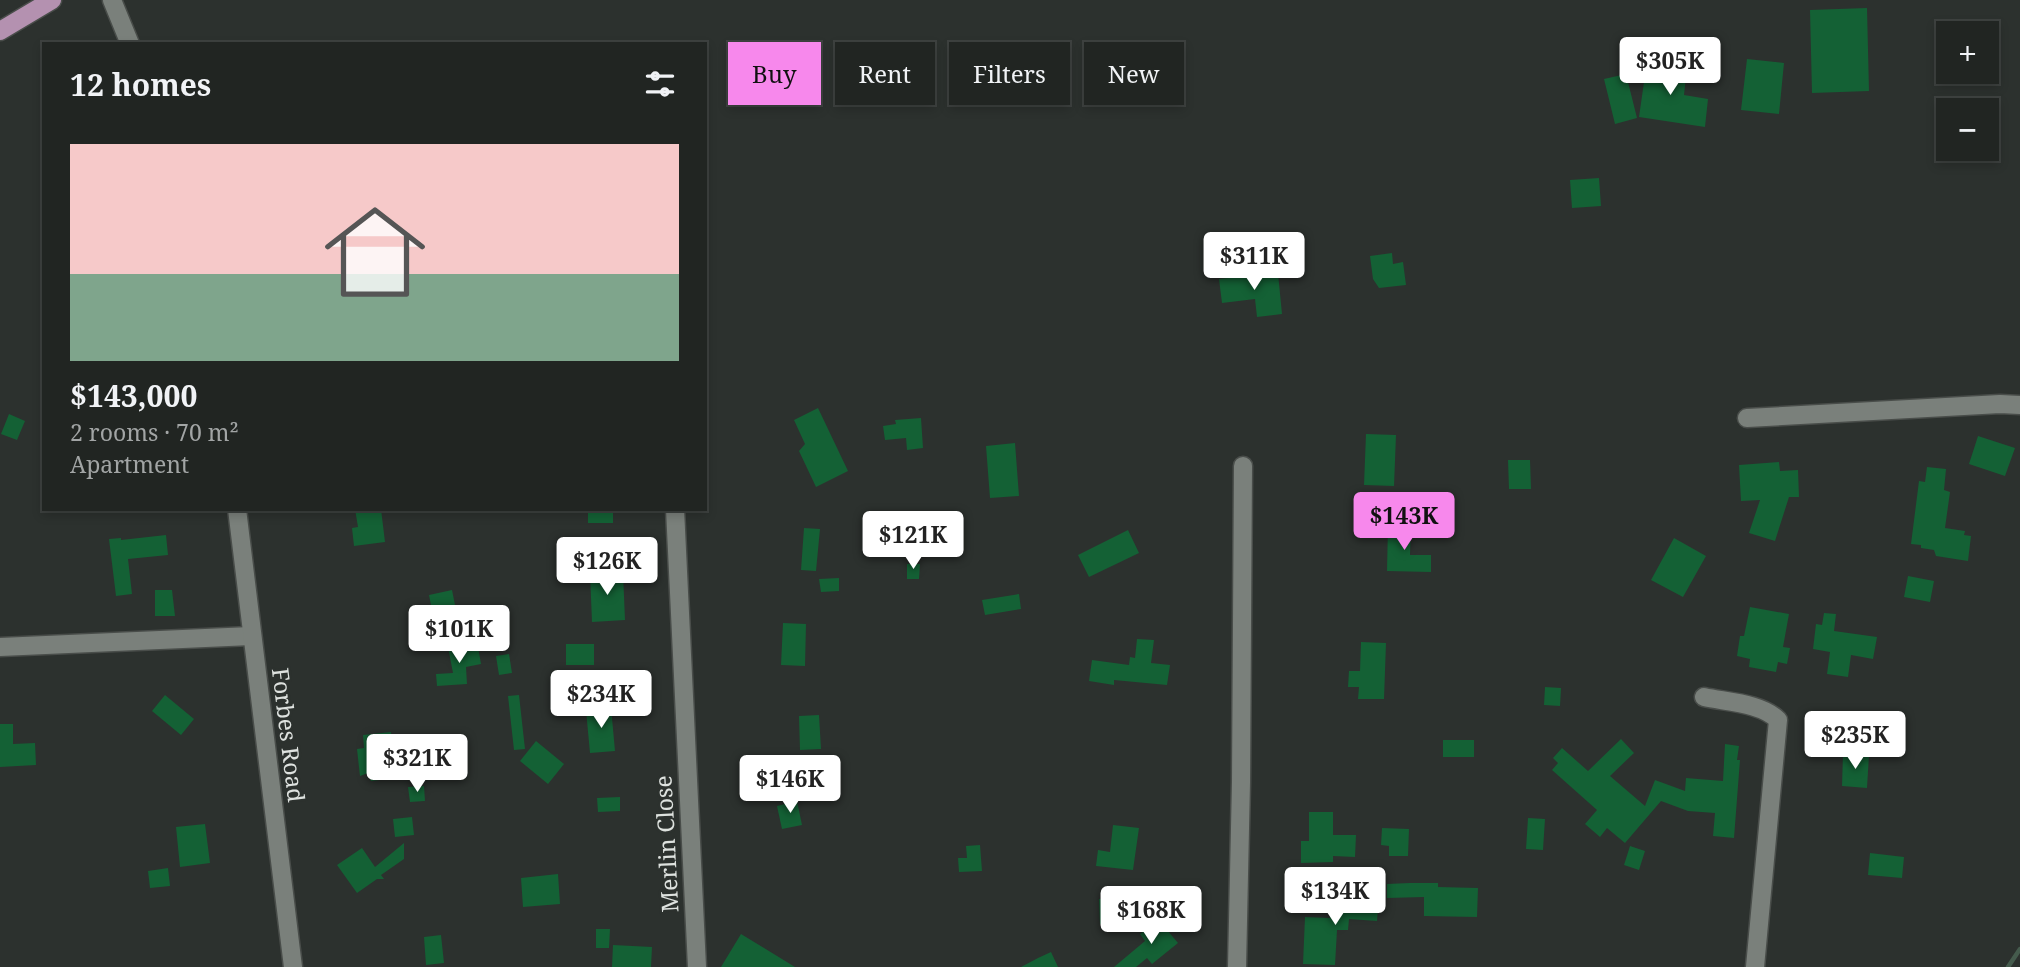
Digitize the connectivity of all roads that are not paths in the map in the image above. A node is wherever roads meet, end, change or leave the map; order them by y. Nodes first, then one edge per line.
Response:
1 (52, 0) edge
2 (111, 0) edge
3 (0, 31) edge
4 (129, 42) edge
5 (2020, 405) edge
6 (1747, 418) dead end
7 (1243, 466) dead end
8 (237, 511) edge
9 (675, 511) edge
10 (251, 636) junction
11 (0, 647) edge
12 (1704, 697) dead end
13 (293, 967) edge
14 (696, 967) edge
15 (1237, 967) edge
16 (1755, 967) edge

1 - 3 main road
2 - 4 street
5 - 6 street
7 - 15 street
8 - 10 street, Forbes Road
9 - 14 street, Merlin Close
10 - 11 street
10 - 13 street, Forbes Road
12 - 16 street

